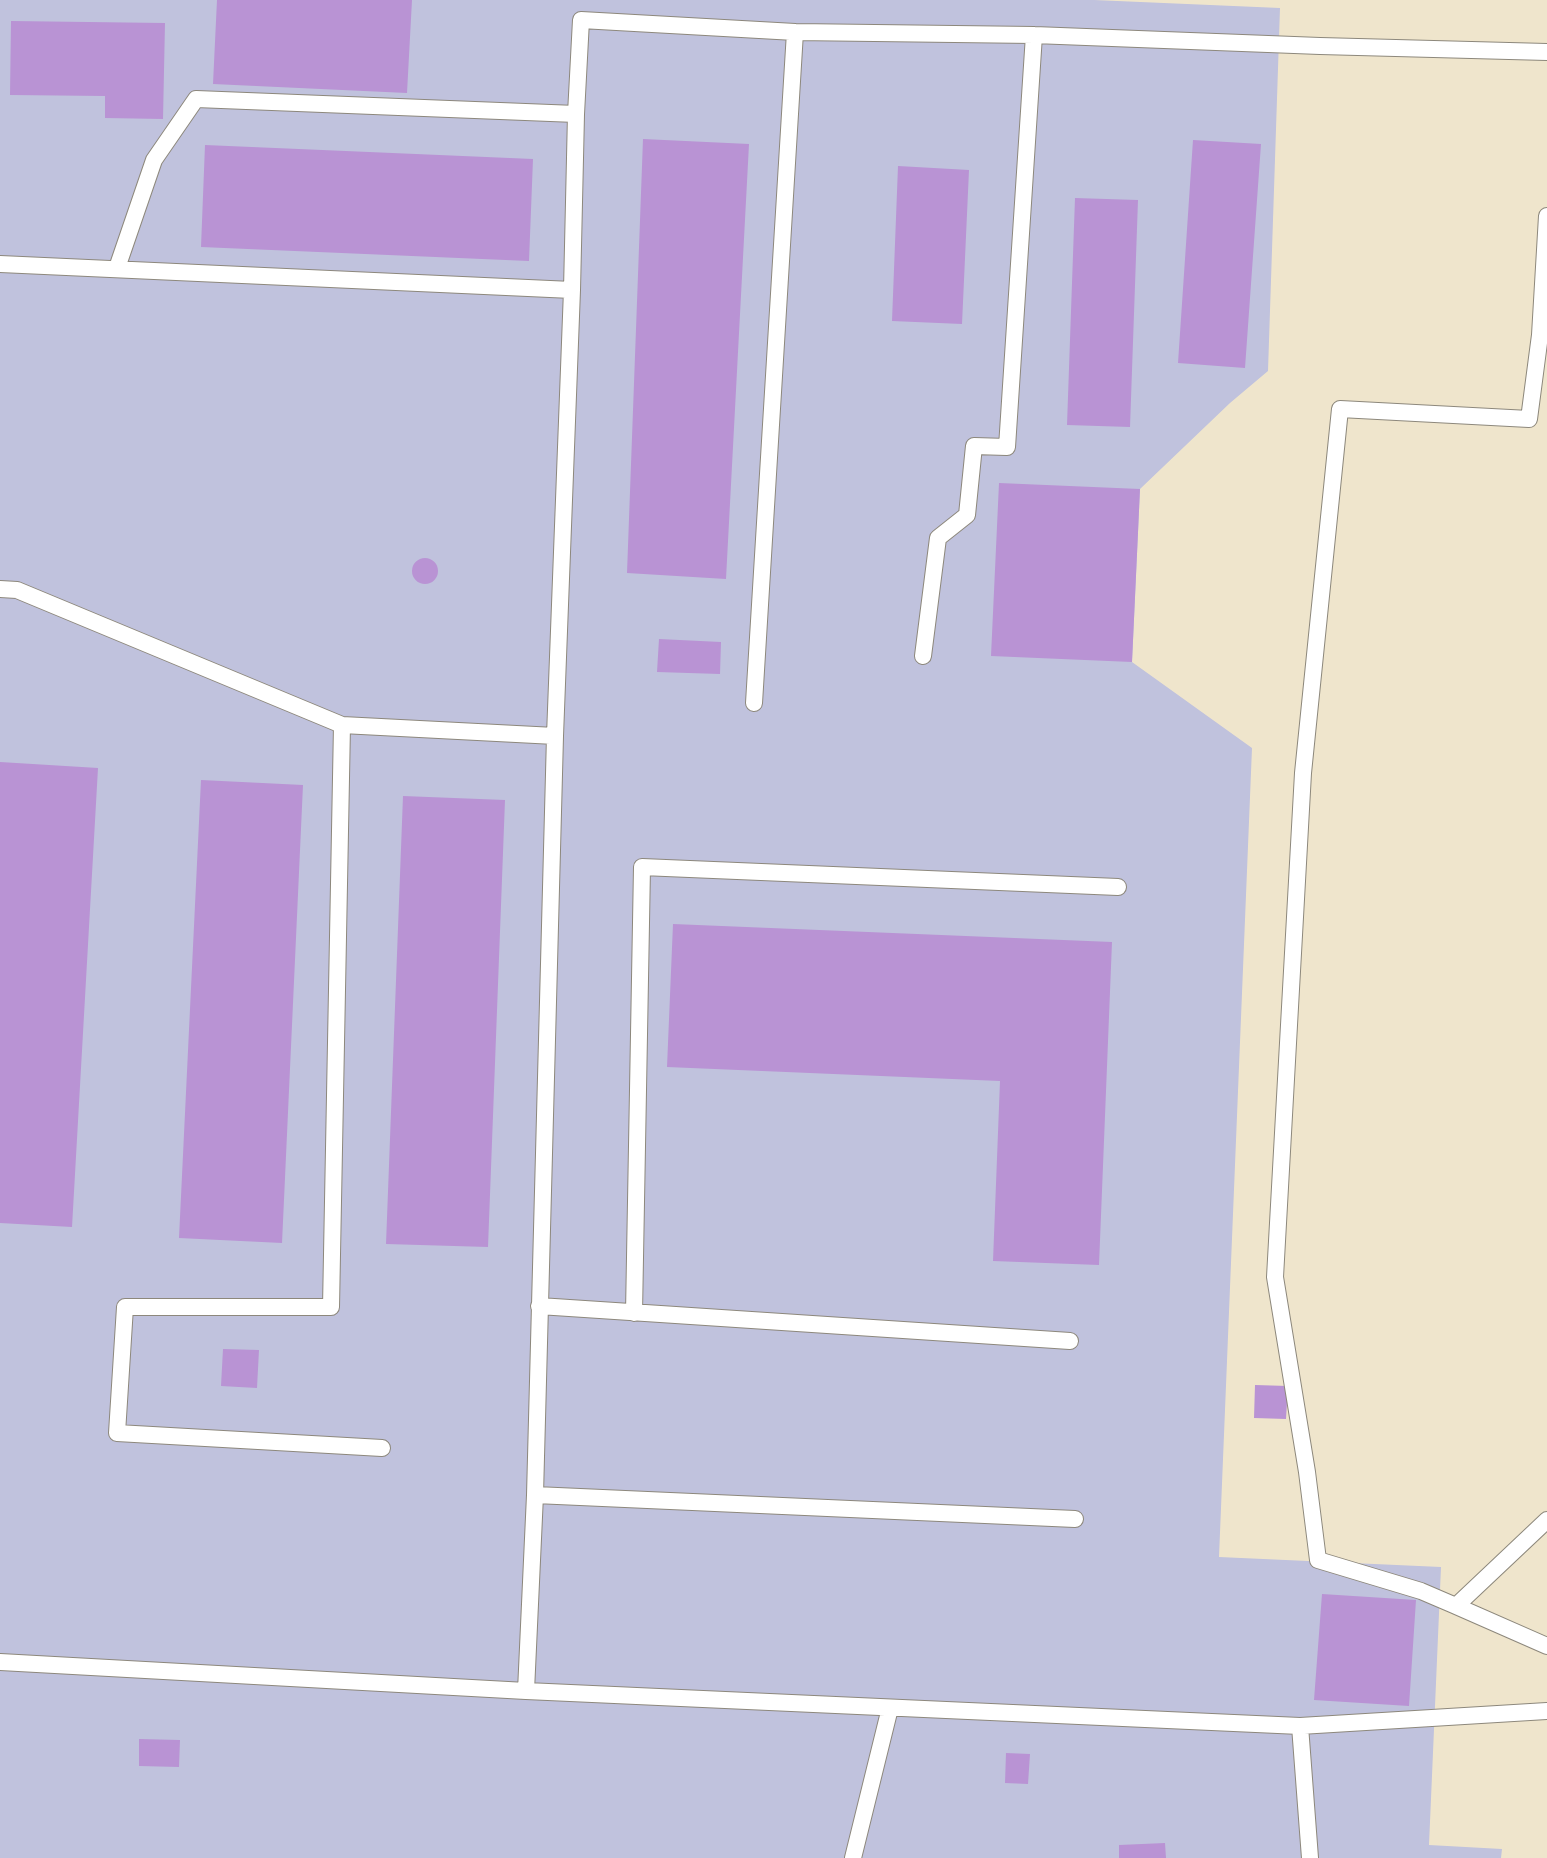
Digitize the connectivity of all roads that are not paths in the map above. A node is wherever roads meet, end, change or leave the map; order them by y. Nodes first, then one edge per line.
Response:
1 (795, 32) junction
2 (1034, 35) junction
3 (1547, 52) edge
4 (576, 114) junction
5 (1547, 216) edge
6 (0, 264) edge
7 (117, 268) junction
8 (572, 290) junction
9 (1543, 336) edge
10 (0, 590) edge
11 (923, 656) dead end
12 (754, 703) dead end
13 (342, 725) junction
14 (554, 736) junction
15 (1118, 887) dead end
16 (540, 1306) junction
17 (634, 1313) junction
18 (1070, 1341) dead end
19 (382, 1448) dead end
20 (535, 1495) junction
21 (1075, 1519) dead end
22 (1547, 1520) edge
23 (1456, 1606) junction
24 (1547, 1646) edge
25 (0, 1662) edge
26 (526, 1691) junction
27 (890, 1708) junction
28 (1547, 1711) edge
29 (1300, 1726) junction
30 (853, 1858) edge
31 (1310, 1858) edge

1 - 2 lane
1 - 4 lane
1 - 12 lane
2 - 3 lane
2 - 11 lane
4 - 7 lane
4 - 8 lane
5 - 9 lane
6 - 7 lane
7 - 8 lane
8 - 14 lane
9 - 23 lane
10 - 13 lane
13 - 14 lane
13 - 19 lane
14 - 16 lane
15 - 17 lane
16 - 17 lane
16 - 20 lane
17 - 18 lane
20 - 21 lane
20 - 26 lane
22 - 23 lane
23 - 24 lane
25 - 26 lane
26 - 27 lane
27 - 29 lane
27 - 30 lane
28 - 29 lane
29 - 31 lane

